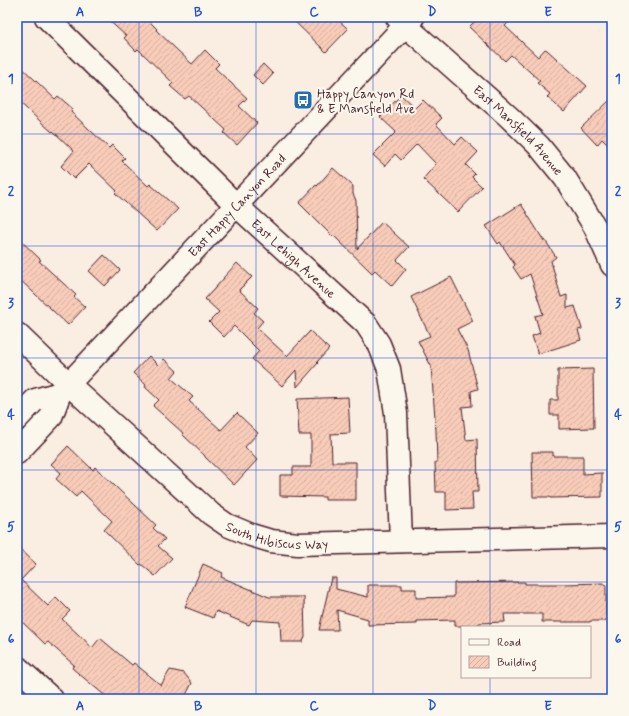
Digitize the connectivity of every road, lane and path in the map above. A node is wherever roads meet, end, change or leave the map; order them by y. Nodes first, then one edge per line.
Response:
1 (46, 17) edge
2 (405, 20) edge
3 (236, 205) junction
4 (612, 265) edge
5 (17, 334) edge
6 (64, 388) junction
7 (17, 419) edge
8 (17, 453) edge
9 (612, 536) edge
10 (401, 541) junction
11 (17, 668) edge
12 (50, 698) edge

1 - 3 street, East Lehigh Avenue
2 - 3 street, East Happy Canyon Road
2 - 4 street, East Mansfield Avenue
3 - 6 street, East Happy Canyon Road
3 - 10 street, East Lehigh Avenue
5 - 6 street, South Hibiscus Way
6 - 7 street
6 - 8 street, East Happy Canyon Road
6 - 10 street, South Hibiscus Way
9 - 10 street, South Hibiscus Way
11 - 12 street

